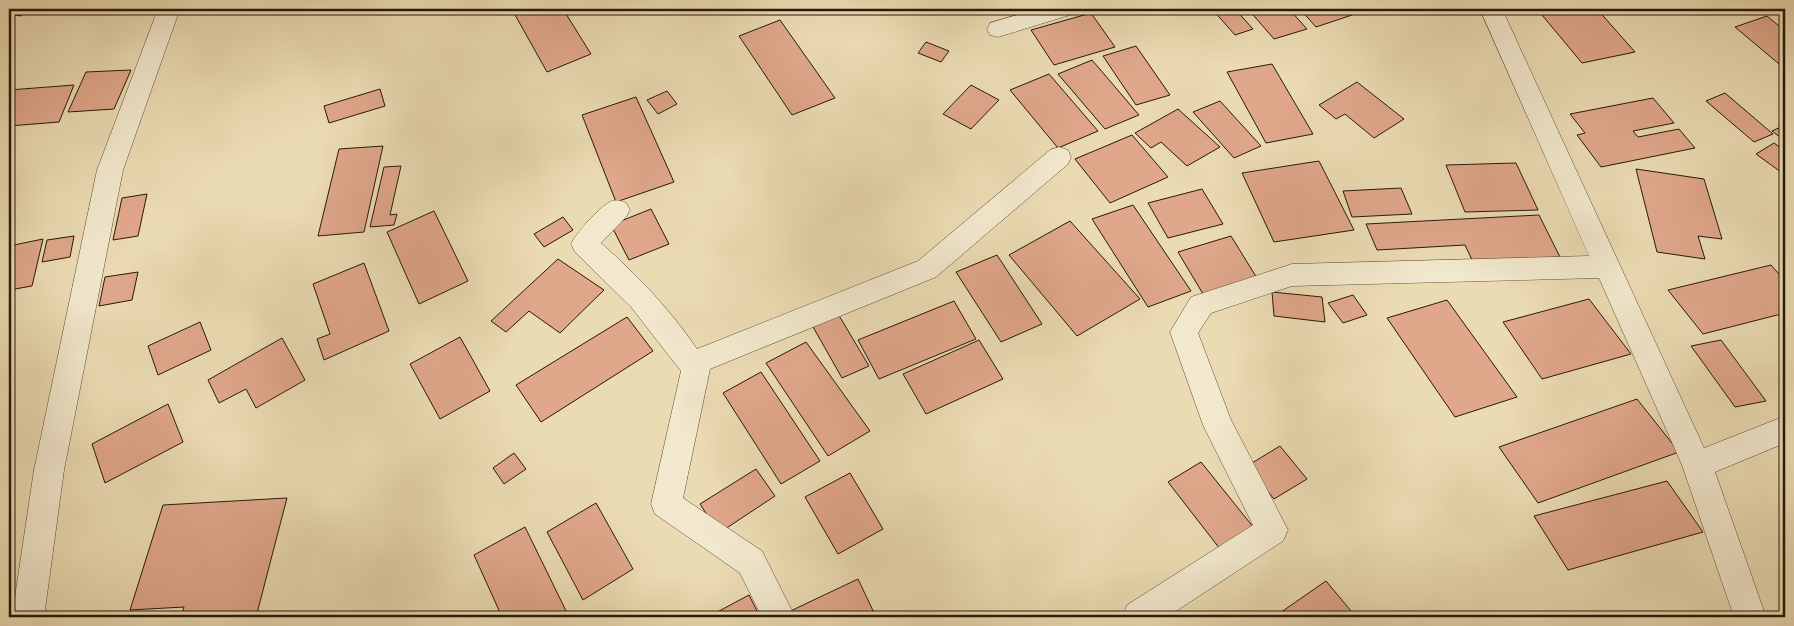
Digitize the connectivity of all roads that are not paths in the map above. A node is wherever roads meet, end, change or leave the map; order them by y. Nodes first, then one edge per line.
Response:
1 (166, 9) edge
2 (1062, 9) edge
3 (1491, 9) edge
4 (998, 29) dead end
5 (1059, 157) dead end
6 (617, 210) dead end
7 (1607, 267) junction
8 (698, 361) junction
9 (1785, 429) edge
10 (1697, 465) junction
11 (28, 617) edge
12 (779, 617) edge
13 (1139, 617) edge
14 (1750, 617) edge

1 - 11 street
2 - 4 street
3 - 7 street
5 - 8 street
6 - 8 street
7 - 10 street
7 - 13 street
8 - 12 street
9 - 10 street
10 - 14 street

